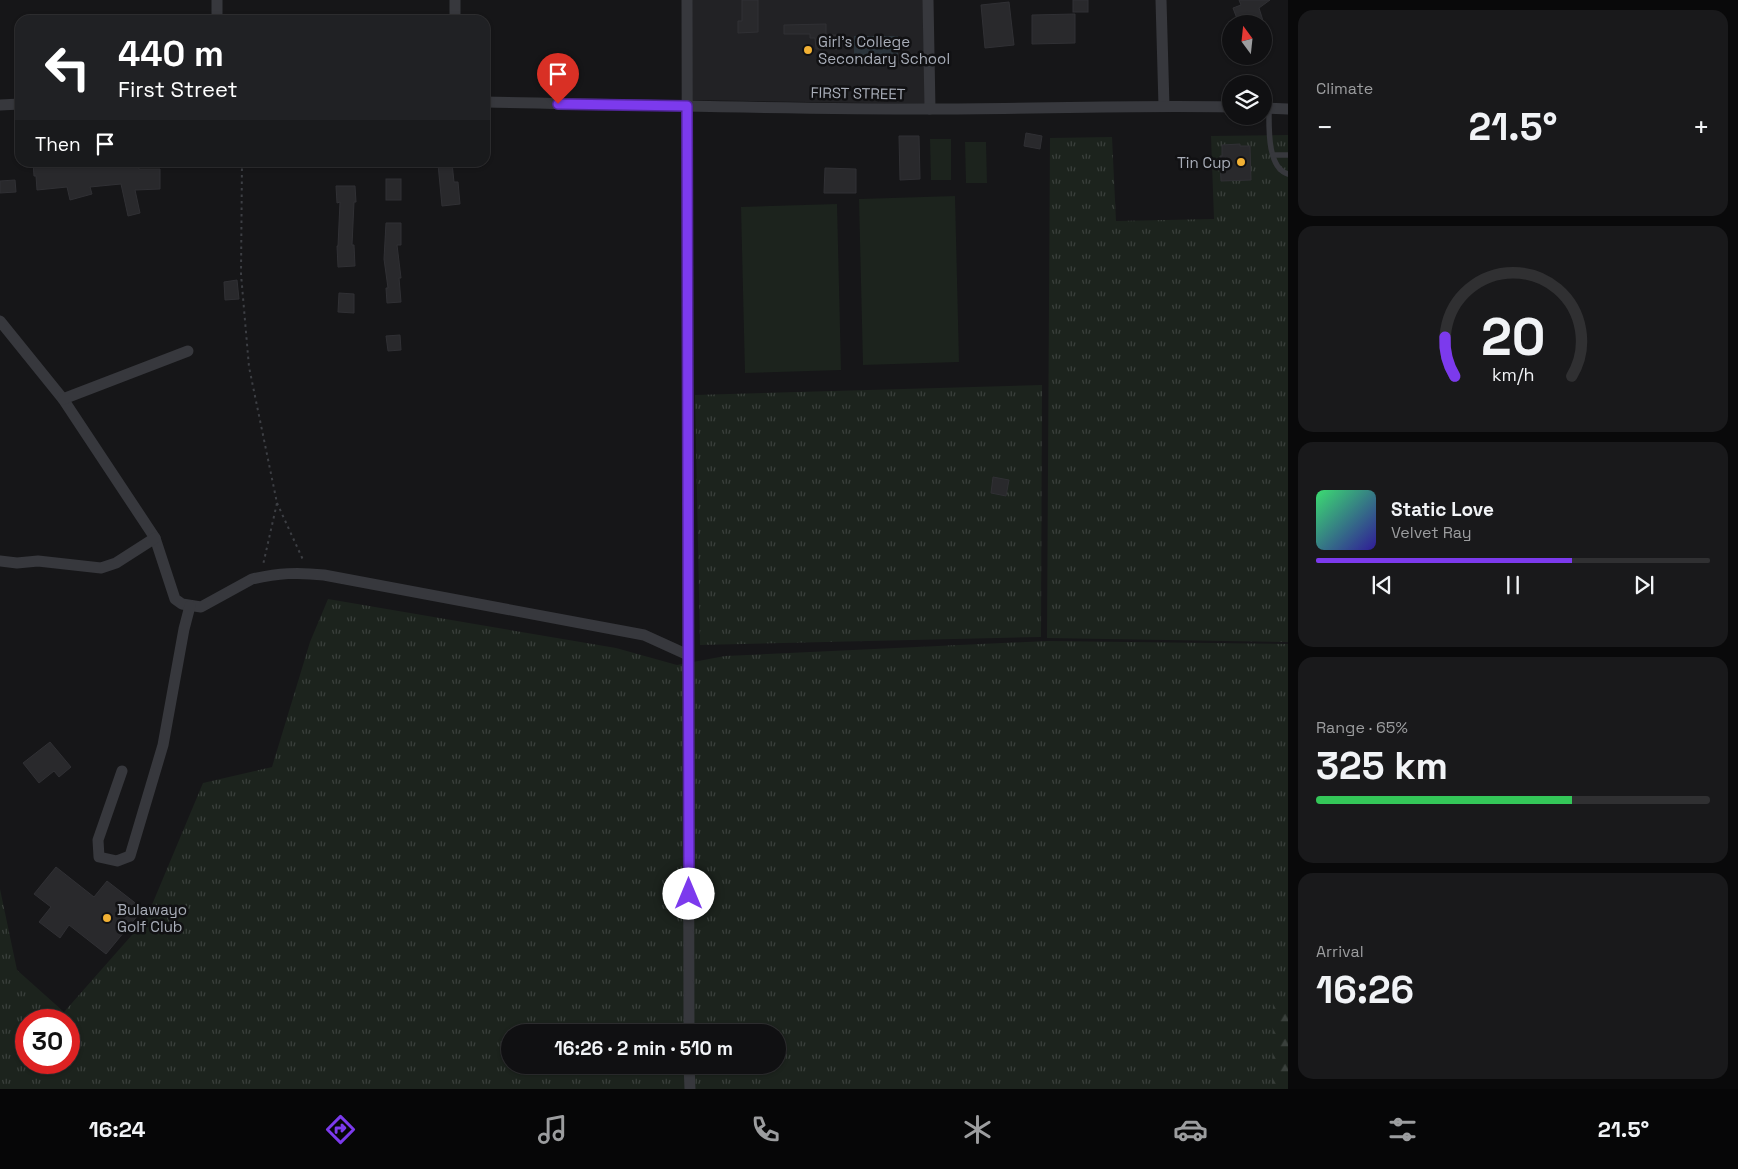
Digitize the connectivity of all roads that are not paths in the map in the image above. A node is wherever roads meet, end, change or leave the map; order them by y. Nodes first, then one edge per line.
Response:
1 (217, 0) edge
2 (455, 0) edge
3 (687, 0) edge
4 (928, 0) edge
5 (1161, 0) edge
6 (217, 15) edge
7 (455, 15) edge
8 (490, 102) edge
9 (15, 104) edge
10 (0, 105) edge
11 (687, 106) junction
12 (1164, 106) junction
13 (1222, 107) edge
14 (1272, 108) edge
15 (930, 109) junction
16 (1288, 109) edge
17 (1268, 125) edge
18 (1273, 155) junction
19 (1288, 155) edge
20 (1288, 174) edge
21 (0, 322) edge
22 (188, 351) dead end
23 (63, 399) junction
24 (155, 538) junction
25 (0, 561) edge
26 (190, 606) junction
27 (688, 655) junction
28 (122, 771) dead end
29 (689, 1024) edge
30 (690, 1074) edge
31 (690, 1089) edge

1 - 6 street
2 - 7 street
3 - 11 street
4 - 15 street
5 - 12 street
8 - 11 street, FIRST STREET
9 - 10 street
11 - 15 street, FIRST STREET
11 - 27 street
12 - 13 street, FIRST STREET
12 - 15 street, FIRST STREET
14 - 16 street
17 - 18 lane
18 - 19 lane
18 - 20 lane
21 - 23 street
22 - 23 street
23 - 24 street
24 - 25 street
24 - 26 street
26 - 27 street
26 - 28 street
27 - 29 street
30 - 31 street

